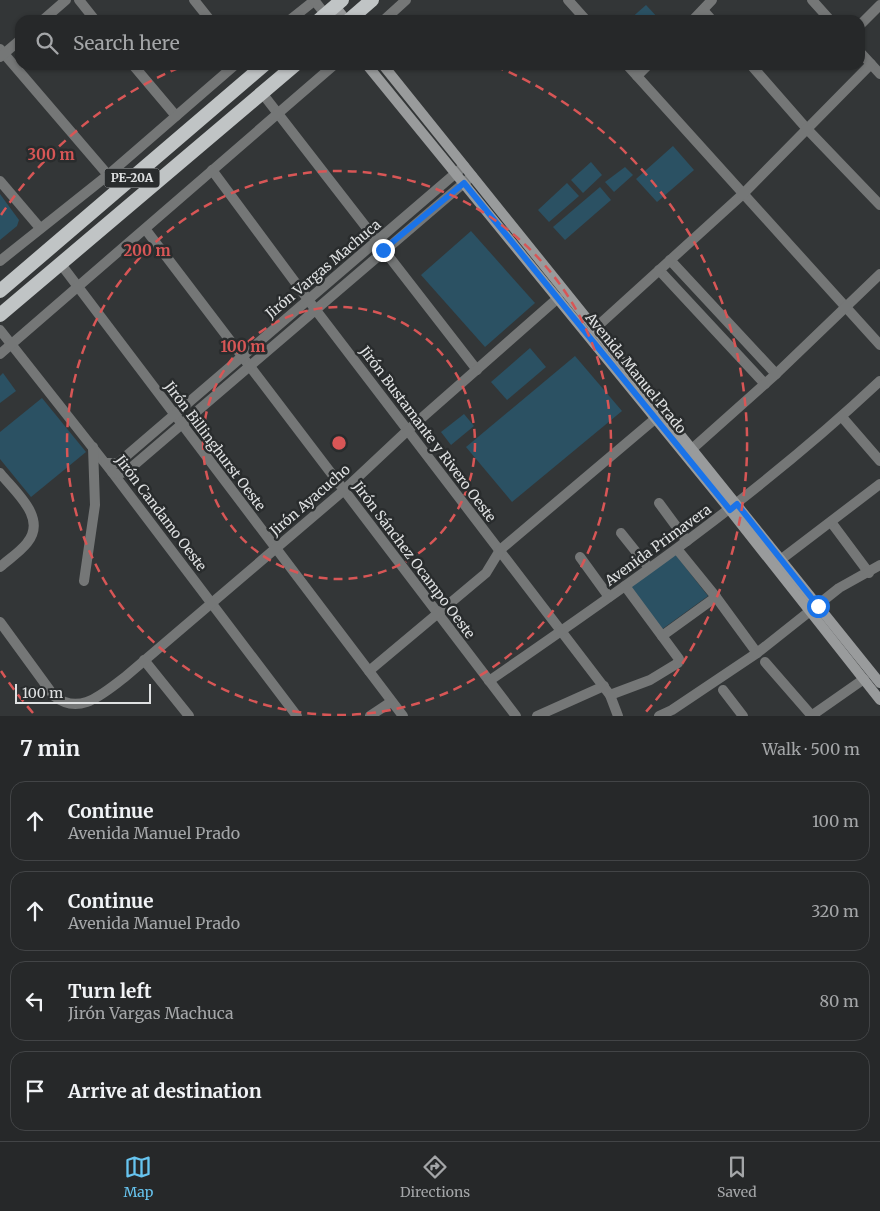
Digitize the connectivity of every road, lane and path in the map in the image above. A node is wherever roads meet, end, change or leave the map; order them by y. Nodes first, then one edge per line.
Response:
1 (66, 0) edge
2 (79, 0) edge
3 (194, 0) edge
4 (314, 0) edge
5 (372, 0) edge
6 (406, 0) edge
7 (568, 0) edge
8 (712, 0) edge
9 (812, 0) edge
10 (880, 5) edge
11 (330, 10) edge
12 (703, 10) junction
13 (49, 15) edge
14 (91, 15) edge
15 (206, 15) edge
16 (296, 15) edge
17 (353, 15) edge
18 (390, 15) edge
19 (582, 15) edge
20 (698, 15) edge
21 (708, 15) edge
22 (826, 15) edge
23 (865, 20) edge
24 (15, 43) edge
25 (1, 53) edge
26 (865, 57) edge
27 (871, 64) junction
28 (15, 69) edge
29 (16, 70) edge
30 (137, 70) edge
31 (229, 70) edge
32 (258, 70) edge
33 (289, 70) edge
34 (328, 70) edge
35 (371, 70) edge
36 (387, 70) edge
37 (632, 70) edge
38 (643, 70) edge
39 (755, 70) edge
40 (880, 74) edge
41 (637, 76) junction
42 (262, 93) junction
43 (278, 114) junction
44 (176, 116) junction
45 (807, 129) junction
46 (464, 166) junction
47 (212, 170) junction
48 (456, 173) junction
49 (108, 175) junction
50 (472, 176) junction
51 (0, 181) edge
52 (464, 183) junction
53 (743, 194) junction
54 (880, 205) edge
55 (40, 228) junction
56 (146, 230) junction
57 (376, 241) junction
58 (383, 250) junction
59 (0, 260) edge
60 (670, 260) junction
61 (60, 264) junction
62 (658, 270) junction
63 (880, 274) edge
64 (78, 286) junction
65 (0, 291) edge
66 (558, 298) junction
67 (308, 299) junction
68 (846, 308) junction
69 (315, 309) junction
70 (0, 315) edge
71 (0, 330) edge
72 (591, 332) junction
73 (11, 344) junction
74 (880, 346) edge
75 (0, 354) edge
76 (241, 356) junction
77 (249, 366) junction
78 (477, 370) junction
79 (776, 374) junction
80 (880, 381) edge
81 (765, 384) junction
82 (174, 414) junction
83 (659, 416) junction
84 (842, 417) junction
85 (180, 425) junction
86 (408, 430) junction
87 (93, 447) junction
88 (692, 448) junction
89 (880, 462) edge
90 (109, 468) junction
91 (0, 473) edge
92 (880, 484) edge
93 (343, 491) junction
94 (659, 503) dead end
95 (733, 507) junction
96 (831, 522) junction
97 (621, 533) dead end
98 (687, 541) junction
99 (276, 548) junction
100 (677, 548) junction
101 (500, 550) junction
102 (580, 557) dead end
103 (777, 562) junction
104 (880, 565) edge
105 (0, 566) edge
106 (650, 568) junction
107 (869, 572) junction
108 (84, 581) dead end
109 (625, 586) junction
110 (609, 597) junction
111 (716, 597) junction
112 (211, 602) junction
113 (814, 609) junction
114 (438, 615) junction
115 (0, 622) edge
116 (562, 631) junction
117 (662, 636) junction
118 (757, 653) junction
119 (144, 660) junction
120 (765, 662) dead end
121 (369, 671) junction
122 (864, 679) junction
123 (489, 681) junction
124 (880, 683) edge
125 (604, 686) junction
126 (723, 690) dead end
127 (610, 695) junction
128 (880, 700) edge
129 (392, 702) junction
130 (189, 716) edge
131 (297, 716) edge
132 (370, 716) edge
133 (403, 716) edge
134 (516, 716) edge
135 (537, 716) edge
136 (618, 716) edge
137 (659, 716) edge
138 (743, 716) edge
139 (811, 716) edge

1 - 13 street
2 - 14 street
3 - 15 street
4 - 11 street
4 - 16 street
5 - 17 highway
6 - 18 street
7 - 19 street
8 - 12 street
9 - 22 street
10 - 23 street
12 - 20 street
12 - 21 street
24 - 25 street
25 - 28 street
26 - 27 street
27 - 40 street
27 - 45 street
29 - 49 street
30 - 44 street
31 - 44 street
32 - 65 highway, PE-20A
33 - 42 highway, PE-20A
34 - 43 street
35 - 48 main road, Avenida Manuel Prado
36 - 46 main road, Avenida Manuel Prado
37 - 41 street
38 - 41 street
39 - 45 street
41 - 53 street
42 - 43 street
42 - 61 highway, PE-20A
43 - 47 street
43 - 57 street
44 - 49 street
45 - 53 street
45 - 54 street
46 - 48 street, Jirón Vargas Machuca
46 - 50 main road, Avenida Manuel Prado
47 - 56 street
47 - 67 street, Jirón Bustamante y Rivero Oeste
48 - 52 main road, Avenida Manuel Prado
48 - 57 street, Jirón Vargas Machuca
49 - 55 street
50 - 52 street, Jirón Vargas Machuca
50 - 72 main road, Avenida Manuel Prado
51 - 55 street
52 - 58 street, Jirón Vargas Machuca
52 - 66 main road, Avenida Manuel Prado
53 - 60 street
53 - 68 street
55 - 59 street
56 - 64 street
56 - 76 street, Jirón Sánchez Ocampo Oeste
57 - 58 street
57 - 67 street, Jirón Vargas Machuca
58 - 69 street, Jirón Vargas Machuca
58 - 78 street
60 - 62 street
60 - 79 street
61 - 64 street, Jirón Billinghurst Oeste
61 - 70 highway, PE-20A
62 - 72 street
62 - 81 street
63 - 68 street
64 - 73 street
64 - 82 street, Jirón Billinghurst Oeste
66 - 72 main road, Avenida Manuel Prado
66 - 78 street, Jirón Ayacucho
67 - 69 street, Jirón Bustamante y Rivero Oeste
67 - 76 street, Jirón Vargas Machuca
68 - 74 street
68 - 79 street
69 - 77 street, Jirón Vargas Machuca
69 - 86 street, Jirón Bustamante y Rivero Oeste
71 - 73 street, Jirón Candamo Oeste
72 - 83 main road, Avenida Manuel Prado
73 - 75 street
73 - 87 street, Jirón Candamo Oeste
76 - 77 street, Jirón Sánchez Ocampo Oeste
76 - 82 street, Jirón Vargas Machuca
77 - 85 street, Jirón Vargas Machuca
77 - 93 street, Jirón Sánchez Ocampo Oeste
78 - 86 street, Jirón Ayacucho
79 - 81 street
80 - 84 street, Avenida Primavera
81 - 88 street
82 - 85 street, Jirón Billinghurst Oeste
82 - 90 street, Jirón Vargas Machuca
83 - 88 main road, Avenida Manuel Prado
83 - 95 main road, Avenida Manuel Prado
83 - 101 street
84 - 89 street
84 - 95 street, Avenida Primavera
85 - 90 street, Jirón Vargas Machuca
85 - 99 street, Jirón Billinghurst Oeste
86 - 93 street, Jirón Ayacucho
86 - 101 street, Jirón Bustamante y Rivero Oeste
87 - 90 street, Jirón Candamo Oeste
87 - 108 street
88 - 95 main road, Avenida Manuel Prado
90 - 112 street, Jirón Candamo Oeste
91 - 105 street
92 - 96 street
93 - 99 street, Jirón Ayacucho
93 - 114 street, Jirón Sánchez Ocampo Oeste
94 - 98 street
95 - 98 street, Avenida Primavera
95 - 103 main road, Avenida Manuel Prado
96 - 103 street
96 - 107 street
97 - 106 street
98 - 100 street, Avenida Primavera
99 - 112 street, Jirón Ayacucho
99 - 121 street, Jirón Billinghurst Oeste
100 - 106 street, Avenida Primavera
100 - 111 street
101 - 114 street
101 - 116 street, Jirón Bustamante y Rivero Oeste
102 - 110 street
103 - 113 main road, Avenida Manuel Prado
104 - 107 street
106 - 109 street, Avenida Primavera
107 - 113 street
109 - 110 street, Avenida Primavera
109 - 117 street
110 - 116 street, Avenida Primavera
111 - 117 street
111 - 118 street
112 - 119 street, Jirón Ayacucho
112 - 131 street, Jirón Candamo Oeste
113 - 118 street
113 - 122 main road, Avenida Manuel Prado
113 - 124 main road, Avenida Manuel Prado
114 - 121 street
114 - 123 street, Jirón Sánchez Ocampo Oeste
115 - 119 street, Jirón Ayacucho
116 - 123 street, Avenida Primavera
116 - 125 street, Jirón Bustamante y Rivero Oeste
117 - 127 street
118 - 137 street
119 - 130 street
120 - 139 street
121 - 129 street, Jirón Billinghurst Oeste
122 - 128 main road, Avenida Manuel Prado
122 - 139 street
123 - 134 street, Jirón Sánchez Ocampo Oeste
125 - 127 street, Jirón Bustamante y Rivero Oeste
125 - 135 street
126 - 138 street
127 - 136 street, Jirón Bustamante y Rivero Oeste
129 - 132 street
129 - 133 street, Jirón Billinghurst Oeste

